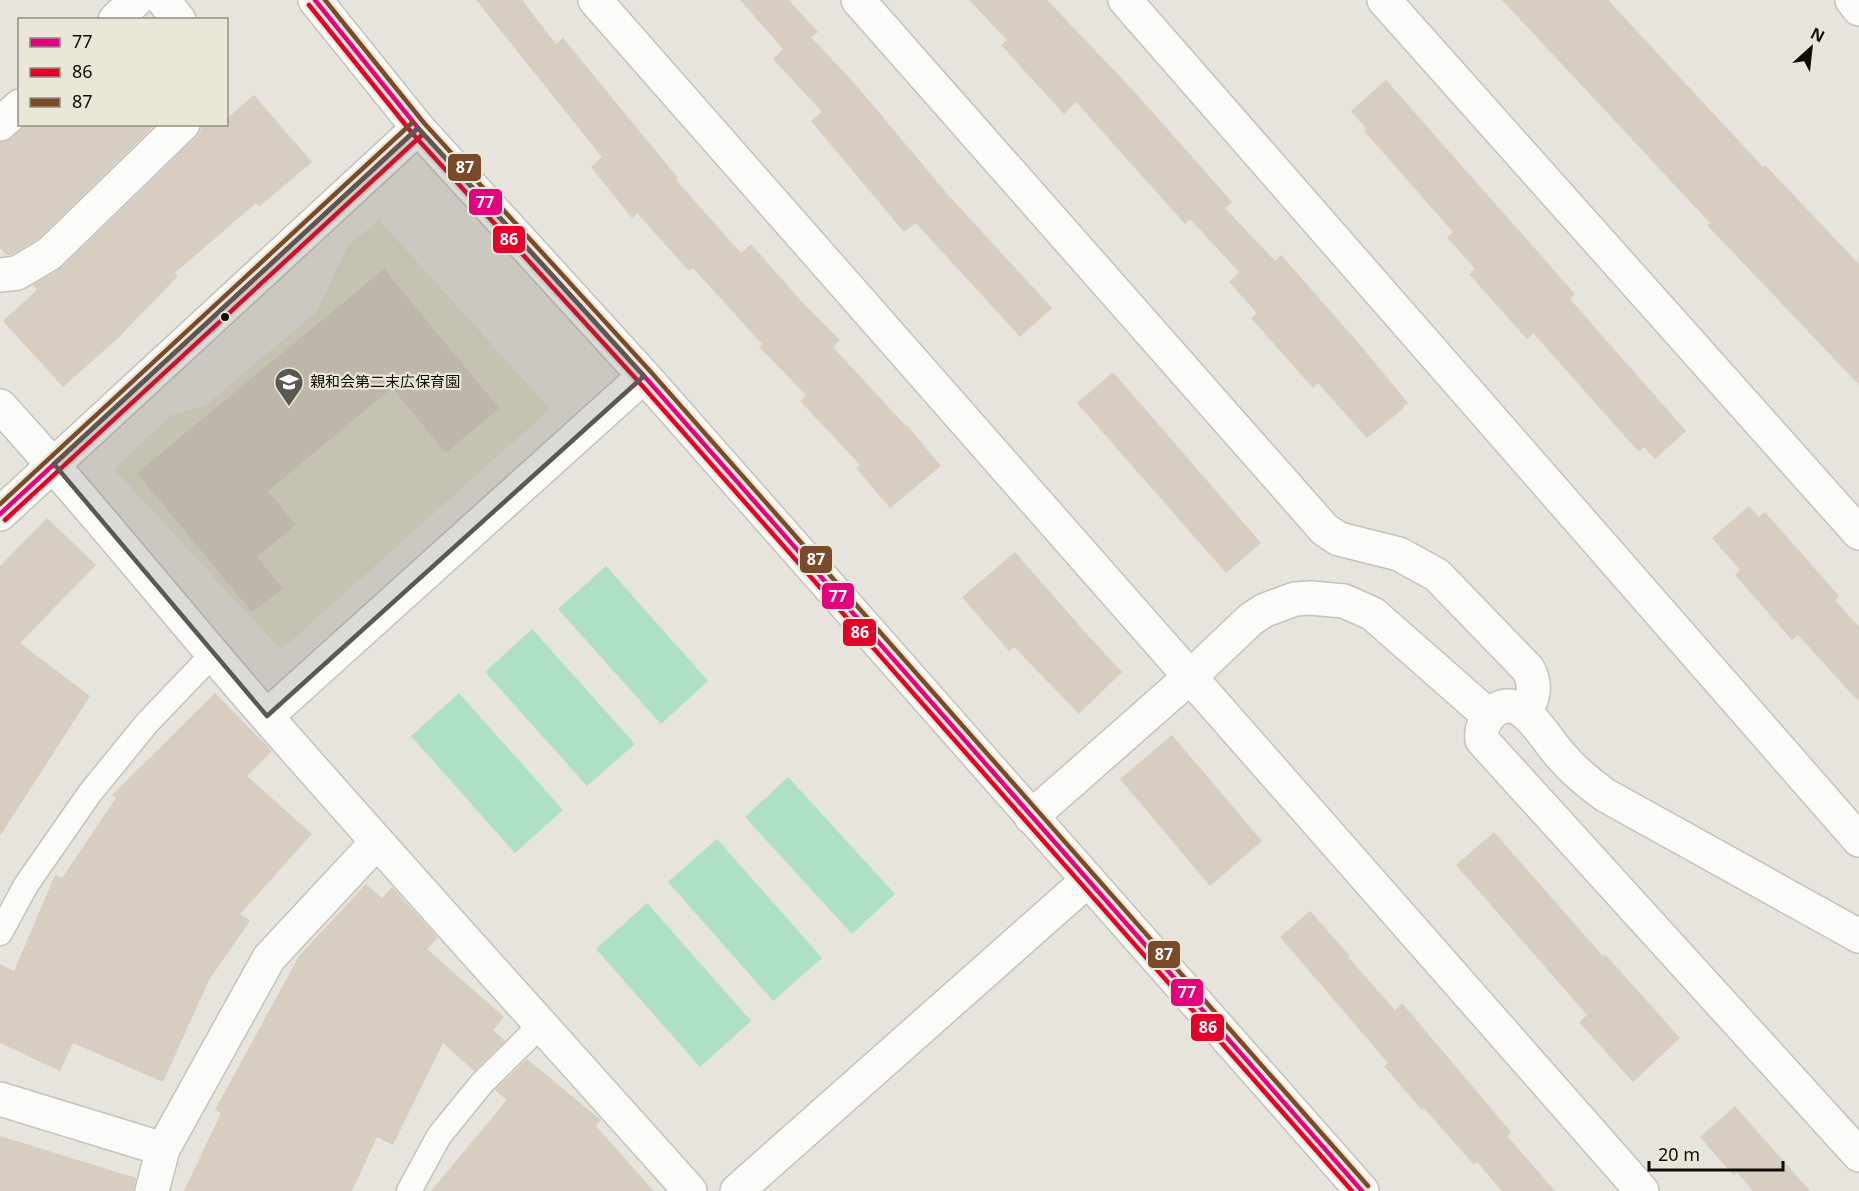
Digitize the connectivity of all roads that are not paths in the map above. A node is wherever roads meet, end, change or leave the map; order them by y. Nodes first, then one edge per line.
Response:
1 (136, 0) edge
2 (163, 0) edge
3 (315, 0) edge
4 (595, 0) edge
5 (858, 0) edge
6 (1125, 0) edge
7 (1383, 0) edge
8 (1852, 0) edge
9 (1859, 9) edge
10 (117, 18) edge
11 (177, 18) edge
12 (18, 108) edge
13 (0, 124) edge
14 (181, 126) edge
15 (418, 128) junction
16 (0, 275) edge
17 (644, 376) junction
18 (0, 406) edge
19 (54, 464) junction
20 (0, 514) edge
21 (1859, 533) edge
22 (213, 654) junction
23 (1190, 676) junction
24 (1524, 712) junction
25 (267, 716) junction
26 (1489, 716) junction
27 (1031, 817) junction
28 (1859, 840) edge
29 (377, 842) junction
30 (1088, 880) junction
31 (0, 933) edge
32 (1859, 936) edge
33 (542, 1024) junction
34 (0, 1099) edge
35 (163, 1149) junction
36 (1859, 1155) edge
37 (152, 1191) edge
38 (409, 1191) edge
39 (690, 1191) edge
40 (737, 1191) edge
41 (1362, 1191) edge
42 (1642, 1191) edge

1 - 10 street
2 - 11 street
3 - 15 street
4 - 23 street
5 - 24 street
6 - 28 street
7 - 21 street
8 - 9 street
12 - 13 street
14 - 16 street
15 - 17 street
15 - 19 street
17 - 25 street
17 - 27 street
18 - 19 street
19 - 20 street
19 - 22 street
22 - 25 street
22 - 31 lane
23 - 26 street
23 - 27 street
23 - 42 street
24 - 26 street
24 - 32 street
25 - 29 street
26 - 36 street
27 - 30 street
29 - 33 street
29 - 35 street
30 - 40 street
30 - 41 street
33 - 38 lane
33 - 39 street
34 - 35 street
35 - 37 street

